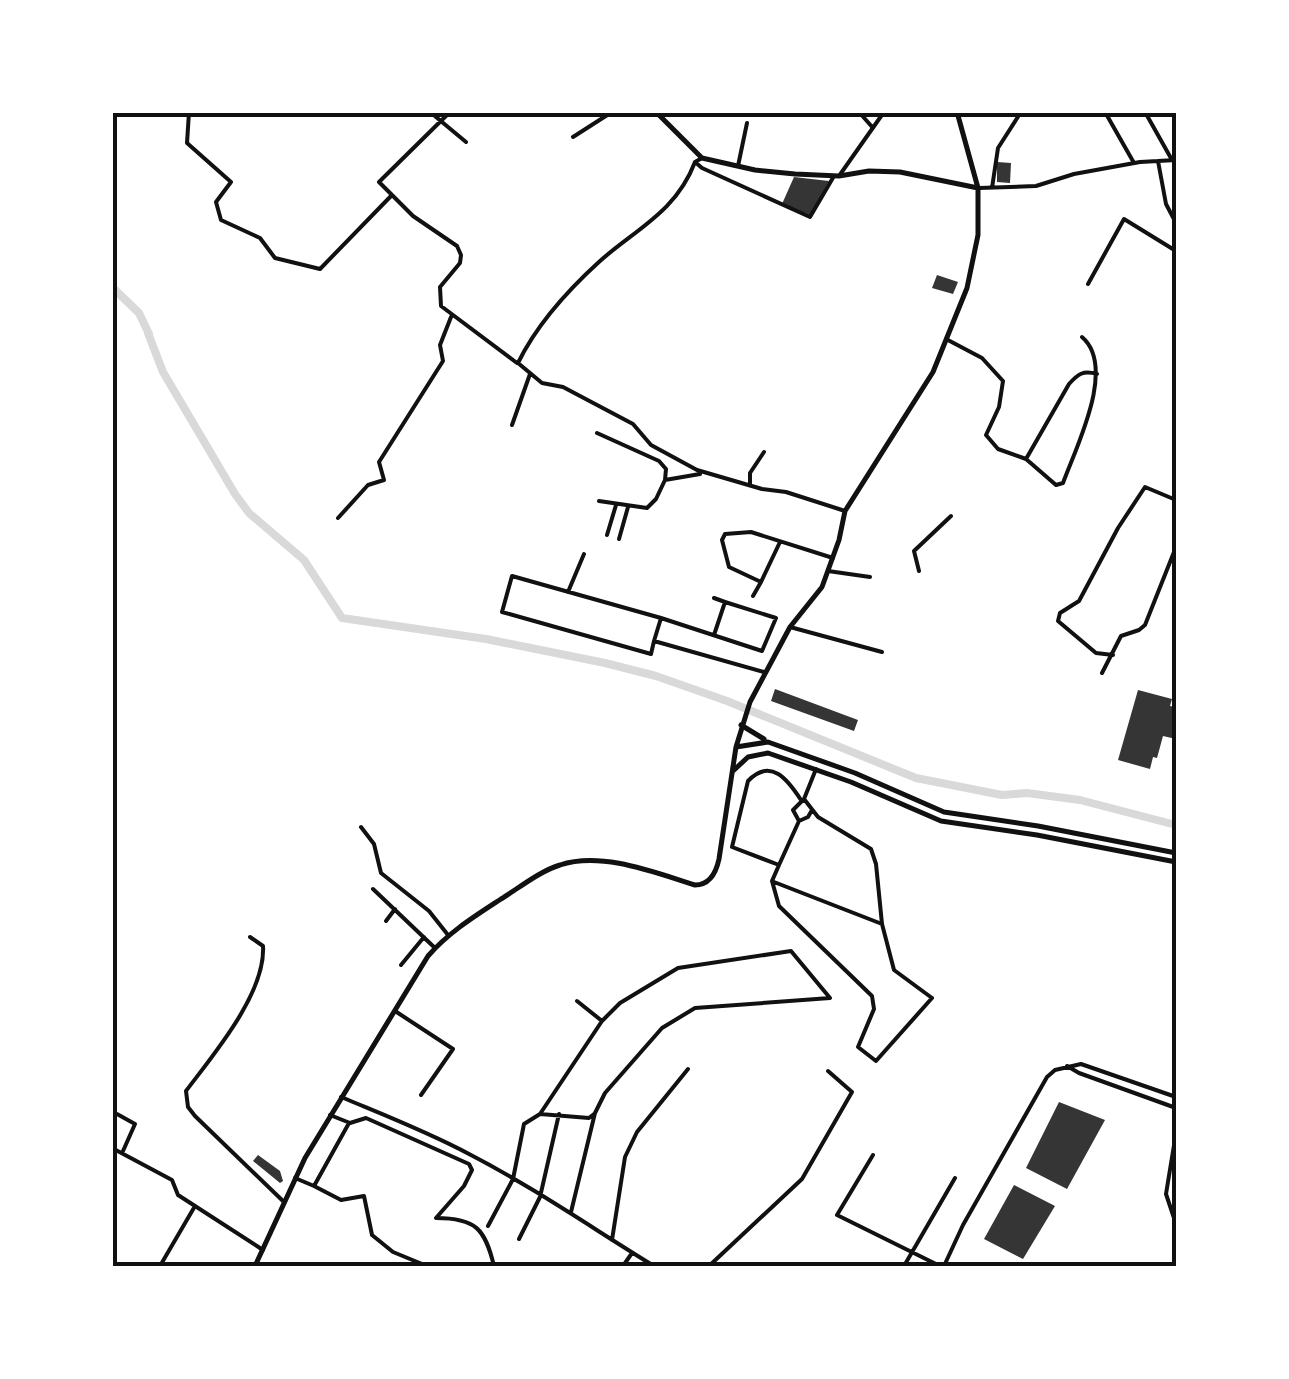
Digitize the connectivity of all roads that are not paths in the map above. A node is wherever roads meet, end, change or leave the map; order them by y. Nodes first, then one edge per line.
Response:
1 (189, 112) edge
2 (430, 112) edge
3 (450, 112) edge
4 (612, 112) edge
5 (656, 112) edge
6 (859, 112) edge
7 (872, 112) edge
8 (884, 112) edge
9 (957, 112) edge
10 (1022, 112) edge
11 (1105, 112) edge
12 (1145, 112) edge
13 (880, 118) junction
14 (440, 121) junction
15 (747, 123) dead end
16 (873, 128) junction
17 (573, 137) dead end
18 (466, 142) dead end
19 (702, 158) junction
20 (1174, 160) edge
21 (1158, 161) junction
22 (695, 162) junction
23 (1134, 164) junction
24 (738, 166) junction
25 (837, 176) junction
26 (978, 188) junction
27 (992, 188) junction
28 (391, 196) junction
29 (1176, 223) edge
30 (1176, 251) edge
31 (1088, 284) dead end
32 (452, 316) junction
33 (1082, 337) dead end
34 (946, 339) junction
35 (518, 364) junction
36 (530, 374) junction
37 (1098, 374) junction
38 (512, 425) dead end
39 (597, 433) dead end
40 (764, 452) dead end
41 (1026, 460) junction
42 (705, 473) junction
43 (665, 480) junction
44 (750, 485) junction
45 (1176, 500) edge
46 (599, 501) dead end
47 (616, 506) junction
48 (628, 508) junction
49 (844, 512) junction
50 (951, 516) dead end
51 (338, 518) dead end
52 (607, 534) dead end
53 (619, 538) dead end
54 (780, 542) junction
55 (1176, 547) edge
56 (584, 554) dead end
57 (833, 558) junction
58 (919, 570) dead end
59 (828, 571) junction
60 (870, 577) dead end
61 (761, 582) junction
62 (568, 592) junction
63 (754, 596) dead end
64 (714, 598) dead end
65 (725, 602) junction
66 (661, 618) junction
67 (790, 627) junction
68 (714, 635) junction
69 (654, 641) junction
70 (882, 652) dead end
71 (1114, 655) junction
72 (764, 672) junction
73 (1102, 672) dead end
74 (742, 723) junction
75 (768, 742) junction
76 (736, 748) junction
77 (816, 768) junction
78 (732, 772) junction
79 (886, 788) junction
80 (882, 796) junction
81 (803, 799) junction
82 (812, 810) junction
83 (799, 821) junction
84 (361, 827) dead end
85 (1176, 852) edge
86 (1176, 862) edge
87 (780, 865) junction
88 (772, 881) junction
89 (373, 890) dead end
90 (395, 909) junction
91 (386, 921) dead end
92 (882, 924) junction
93 (448, 935) junction
94 (424, 936) junction
95 (250, 937) dead end
96 (435, 948) junction
97 (401, 965) dead end
98 (577, 1001) dead end
99 (394, 1011) junction
100 (602, 1021) junction
101 (1068, 1066) junction
102 (688, 1069) dead end
103 (828, 1071) dead end
104 (421, 1095) dead end
105 (342, 1097) junction
106 (1176, 1097) edge
107 (1176, 1108) edge
108 (595, 1113) junction
109 (117, 1114) dead end
110 (540, 1114) junction
111 (559, 1114) junction
112 (330, 1115) junction
113 (350, 1123) junction
114 (1176, 1133) edge
115 (112, 1148) edge
116 (123, 1151) junction
117 (873, 1155) dead end
118 (295, 1178) junction
119 (955, 1178) dead end
120 (513, 1180) junction
121 (314, 1186) junction
122 (540, 1197) junction
123 (284, 1202) junction
124 (195, 1206) junction
125 (571, 1212) junction
126 (1176, 1224) edge
127 (488, 1226) dead end
128 (519, 1239) dead end
129 (612, 1240) junction
130 (263, 1250) junction
131 (632, 1253) junction
132 (912, 1253) junction
133 (160, 1266) edge
134 (255, 1266) edge
135 (427, 1266) edge
136 (494, 1266) edge
137 (623, 1266) edge
138 (654, 1266) edge
139 (710, 1266) edge
140 (904, 1266) edge
141 (942, 1266) edge

1 - 28 street
2 - 14 street
3 - 14 street
4 - 17 street
5 - 19 main road
6 - 16 street
7 - 13 street
8 - 13 street
9 - 26 main road
10 - 27 street
11 - 23 street
12 - 20 street
13 - 16 street
14 - 18 street
14 - 28 street
15 - 24 street
16 - 25 street
19 - 22 street
19 - 24 main road
20 - 21 street
21 - 23 street
21 - 29 street
22 - 25 street
22 - 35 street
23 - 27 street
24 - 25 main road
25 - 26 main road
26 - 27 street
26 - 34 main road
28 - 32 street
30 - 31 street
32 - 35 street
32 - 51 street
33 - 37 street
34 - 41 street
34 - 49 main road
35 - 36 street
36 - 38 street
36 - 42 street
37 - 41 street
37 - 41 street
39 - 43 street
40 - 44 street
42 - 43 street
42 - 44 street
43 - 48 street
44 - 49 street
45 - 71 street
46 - 47 street
47 - 48 street
47 - 52 street
48 - 53 street
49 - 57 main road
50 - 58 street
54 - 57 street
54 - 61 street
54 - 61 street
55 - 71 street
56 - 62 street
57 - 59 main road
59 - 60 street
59 - 67 main road
61 - 63 street
62 - 66 street
62 - 69 street
64 - 65 street
65 - 68 street
65 - 68 street
66 - 68 street
66 - 69 street
67 - 70 street
67 - 72 main road
69 - 72 street
71 - 73 street
72 - 74 main road
74 - 75 main road
74 - 76 main road
75 - 76 main road
75 - 79 main road
76 - 78 main road
77 - 78 main road
77 - 80 main road
77 - 81 street
78 - 93 main road
79 - 80 main road
79 - 85 main road
80 - 86 main road
81 - 82 street
81 - 83 street
81 - 87 street
82 - 83 street
82 - 92 street
83 - 87 street
84 - 93 street
87 - 88 street
88 - 92 street
88 - 92 street
89 - 90 street
90 - 91 street
90 - 94 street
93 - 96 main road
94 - 96 street
94 - 97 street
95 - 123 street
96 - 99 main road
98 - 100 street
99 - 104 street
99 - 105 main road
100 - 108 street
100 - 110 street
101 - 106 street
101 - 107 street
101 - 141 street
102 - 129 street
103 - 139 street
105 - 112 main road
105 - 120 street
108 - 111 street
108 - 125 street
109 - 116 street
110 - 111 street
110 - 120 street
111 - 122 street
112 - 113 street
112 - 118 main road
113 - 121 street
113 - 136 street
114 - 126 street
115 - 116 street
116 - 124 street
117 - 132 street
118 - 121 street
118 - 123 main road
119 - 132 street
120 - 122 street
120 - 127 street
121 - 135 street
122 - 125 street
122 - 128 street
123 - 130 main road
124 - 130 street
124 - 133 street
125 - 129 street
129 - 131 street
130 - 134 main road
131 - 137 street
131 - 138 street
132 - 140 street
132 - 141 street

